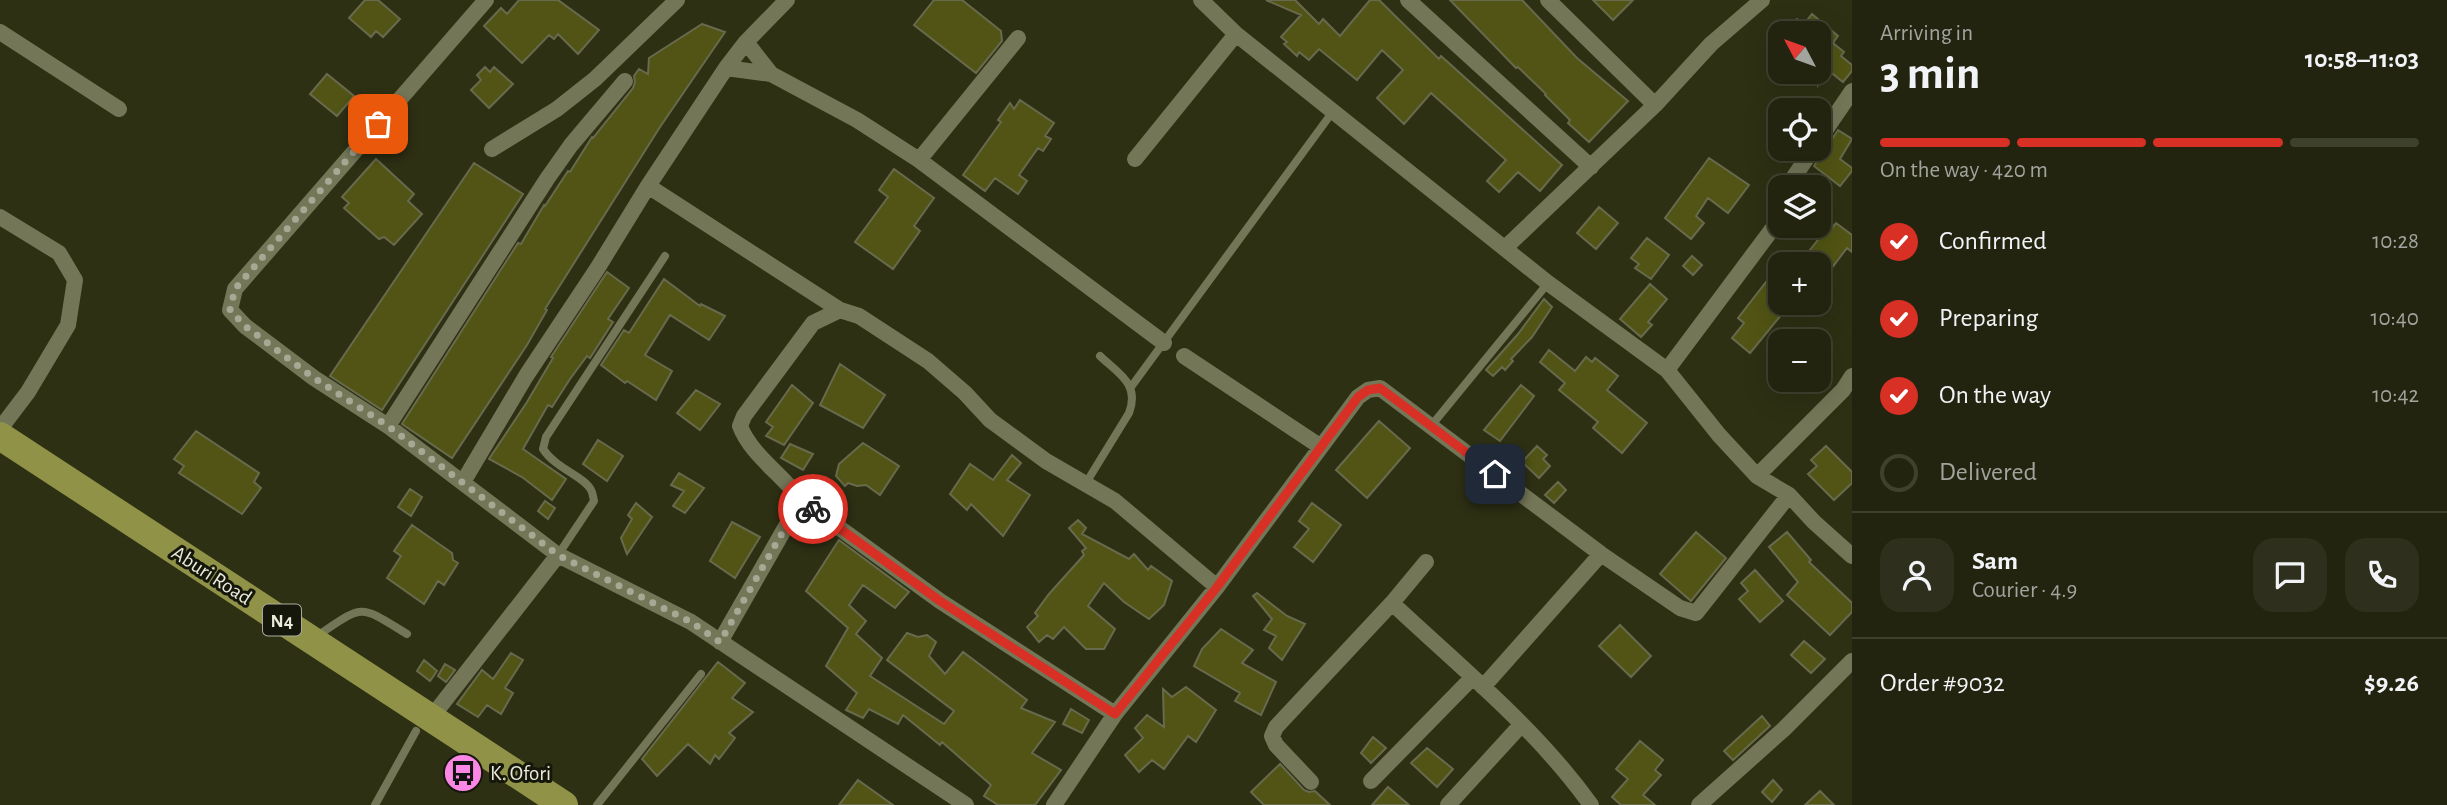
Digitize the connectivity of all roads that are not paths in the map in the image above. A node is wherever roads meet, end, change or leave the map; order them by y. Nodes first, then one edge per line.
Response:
1 (486, 0) edge
2 (677, 0) edge
3 (787, 0) edge
4 (1201, 0) edge
5 (1408, 0) edge
6 (1548, 0) edge
7 (1762, 0) edge
8 (0, 32) edge
9 (1236, 34) junction
10 (1018, 38) dead end
11 (746, 42) junction
12 (726, 68) junction
13 (771, 74) junction
14 (625, 81) dead end
15 (1852, 91) edge
16 (1655, 105) junction
17 (118, 109) dead end
18 (1334, 110) junction
19 (1831, 122) edge
20 (492, 149) dead end
21 (1135, 159) dead end
22 (919, 160) junction
23 (1591, 167) junction
24 (648, 186) junction
25 (0, 217) edge
26 (1768, 235) edge
27 (1505, 248) junction
28 (665, 256) dead end
29 (1548, 283) junction
30 (840, 310) junction
31 (1164, 343) junction
32 (1100, 356) dead end
33 (1184, 356) dead end
34 (1667, 370) junction
35 (1852, 376) edge
36 (1131, 387) junction
37 (388, 426) junction
38 (1431, 426) junction
39 (0, 429) edge
40 (0, 436) edge
41 (1321, 447) junction
42 (0, 458) edge
43 (1757, 476) junction
44 (463, 481) junction
45 (1086, 483) junction
46 (1789, 495) junction
47 (801, 500) junction
48 (1601, 554) junction
49 (558, 555) junction
50 (1852, 556) edge
51 (1426, 562) dead end
52 (1217, 587) junction
53 (1392, 603) junction
54 (407, 634) dead end
55 (312, 640) junction
56 (720, 642) junction
57 (1852, 661) edge
58 (701, 674) dead end
59 (1478, 682) junction
60 (1115, 714) junction
61 (424, 725) junction
62 (1521, 725) junction
63 (1371, 781) dead end
64 (1311, 782) dead end
65 (375, 805) edge
66 (529, 805) edge
67 (564, 805) edge
68 (597, 805) edge
69 (966, 805) edge
70 (1054, 805) edge
71 (1448, 805) edge
72 (1591, 805) edge
73 (1699, 805) edge

1 - 37 street
2 - 20 street
3 - 11 street
4 - 9 street
5 - 23 street
6 - 16 street
7 - 16 street
8 - 17 street
9 - 18 street
9 - 21 street
10 - 22 street
11 - 12 street
11 - 13 street
12 - 13 street
12 - 24 street
13 - 22 street
14 - 37 street
15 - 19 street
16 - 23 street
18 - 27 street
18 - 31 lane
22 - 31 street
23 - 27 street
24 - 30 street
24 - 44 street
25 - 39 street
26 - 34 street
27 - 29 street
28 - 49 lane
29 - 34 street
29 - 38 lane
30 - 45 street
30 - 47 street
31 - 36 lane
32 - 36 lane
33 - 41 street
34 - 43 street
35 - 43 street
36 - 45 lane
37 - 44 street
38 - 41 street
38 - 48 street
40 - 55 highway, Aburi Road / N4
41 - 52 street
42 - 61 highway, Aburi Road / N4
43 - 46 street
44 - 49 street
45 - 52 street
46 - 48 street
46 - 50 street
47 - 56 street
47 - 60 street
48 - 59 street
49 - 56 street
49 - 61 street
51 - 53 street
52 - 60 street
53 - 59 street
53 - 64 street
54 - 55 lane
55 - 61 highway, Aburi Road / N4
56 - 69 street
57 - 73 street
58 - 68 lane
59 - 62 street
59 - 63 street
60 - 70 street
61 - 65 lane
61 - 66 highway, Aburi Road / N4
61 - 67 highway, Aburi Road / N4
62 - 71 street
62 - 72 street

